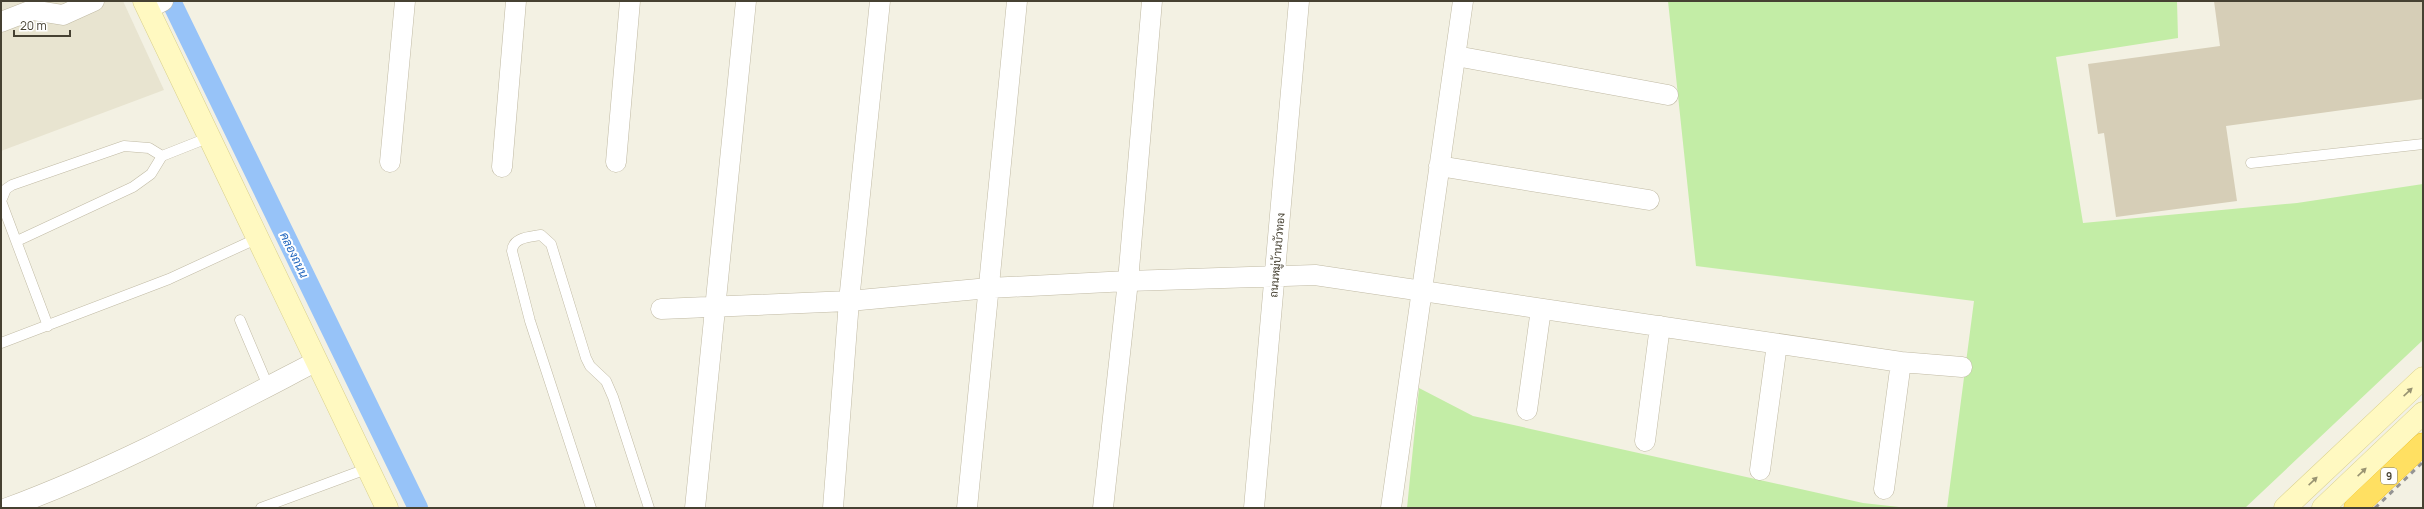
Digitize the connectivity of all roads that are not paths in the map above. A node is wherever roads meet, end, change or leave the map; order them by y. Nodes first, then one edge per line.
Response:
1 (94, 1) edge
2 (405, 1) edge
3 (516, 1) edge
4 (630, 1) edge
5 (746, 1) edge
6 (880, 1) edge
7 (1017, 1) edge
8 (1152, 1) edge
9 (1299, 1) edge
10 (1463, 1) edge
11 (152, 4) edge
12 (34, 5) edge
13 (1, 22) edge
14 (1456, 56) junction
15 (1668, 95) dead end
16 (210, 137) junction
17 (2423, 144) edge
18 (162, 156) junction
19 (390, 162) dead end
20 (616, 162) dead end
21 (2251, 163) dead end
22 (502, 166) dead end
23 (1439, 166) junction
24 (1649, 200) dead end
25 (258, 238) junction
26 (17, 241) junction
27 (1275, 278) junction
28 (1128, 281) junction
29 (989, 288) junction
30 (1421, 291) junction
31 (849, 301) junction
32 (715, 306) junction
33 (1541, 308) junction
34 (661, 309) dead end
35 (240, 320) dead end
36 (48, 326) junction
37 (1660, 326) junction
38 (1, 343) edge
39 (1777, 344) junction
40 (317, 361) junction
41 (1901, 362) junction
42 (1962, 367) dead end
43 (2423, 378) edge
44 (268, 386) junction
45 (1527, 410) dead end
46 (2423, 413) edge
47 (1645, 441) dead end
48 (2423, 444) edge
49 (369, 468) junction
50 (1760, 470) dead end
51 (1884, 489) dead end
52 (1, 505) edge
53 (2, 508) edge
54 (7, 508) edge
55 (261, 508) edge
56 (387, 508) edge
57 (591, 508) edge
58 (649, 508) edge
59 (695, 508) edge
60 (833, 508) edge
61 (967, 508) edge
62 (1103, 508) edge
63 (1254, 508) edge
64 (1392, 508) edge
65 (2285, 508) edge
66 (2323, 508) edge
67 (2355, 508) edge

1 - 12 street
2 - 19 street
3 - 22 street
4 - 20 street
5 - 32 street
6 - 31 street
7 - 29 street
8 - 28 street
9 - 27 street, ถนนหมู่บ้านบัวทอง
10 - 14 street
11 - 16 street
12 - 13 street
14 - 15 street
14 - 23 street
16 - 18 lane
16 - 25 street
17 - 21 lane
18 - 26 lane
18 - 26 lane
23 - 24 street
23 - 30 street
25 - 36 lane
25 - 40 street
26 - 36 lane
27 - 28 street
27 - 30 street
27 - 63 street, ถนนหมู่บ้านบัวทอง
28 - 29 street
28 - 62 street
29 - 31 street
29 - 61 street
30 - 33 street
30 - 64 street
31 - 32 street
31 - 60 street
32 - 34 street
32 - 59 street
33 - 37 street
33 - 45 street
35 - 44 lane
36 - 38 lane
37 - 39 street
37 - 47 street
39 - 41 street
39 - 50 street
40 - 44 street
40 - 49 street
41 - 42 street
41 - 51 street
65 -> 43 street
44 - 54 street
66 -> 46 street
48 - 67 highway, 9
49 - 55 lane
49 - 56 street
52 - 53 lane
57 - 58 lane

